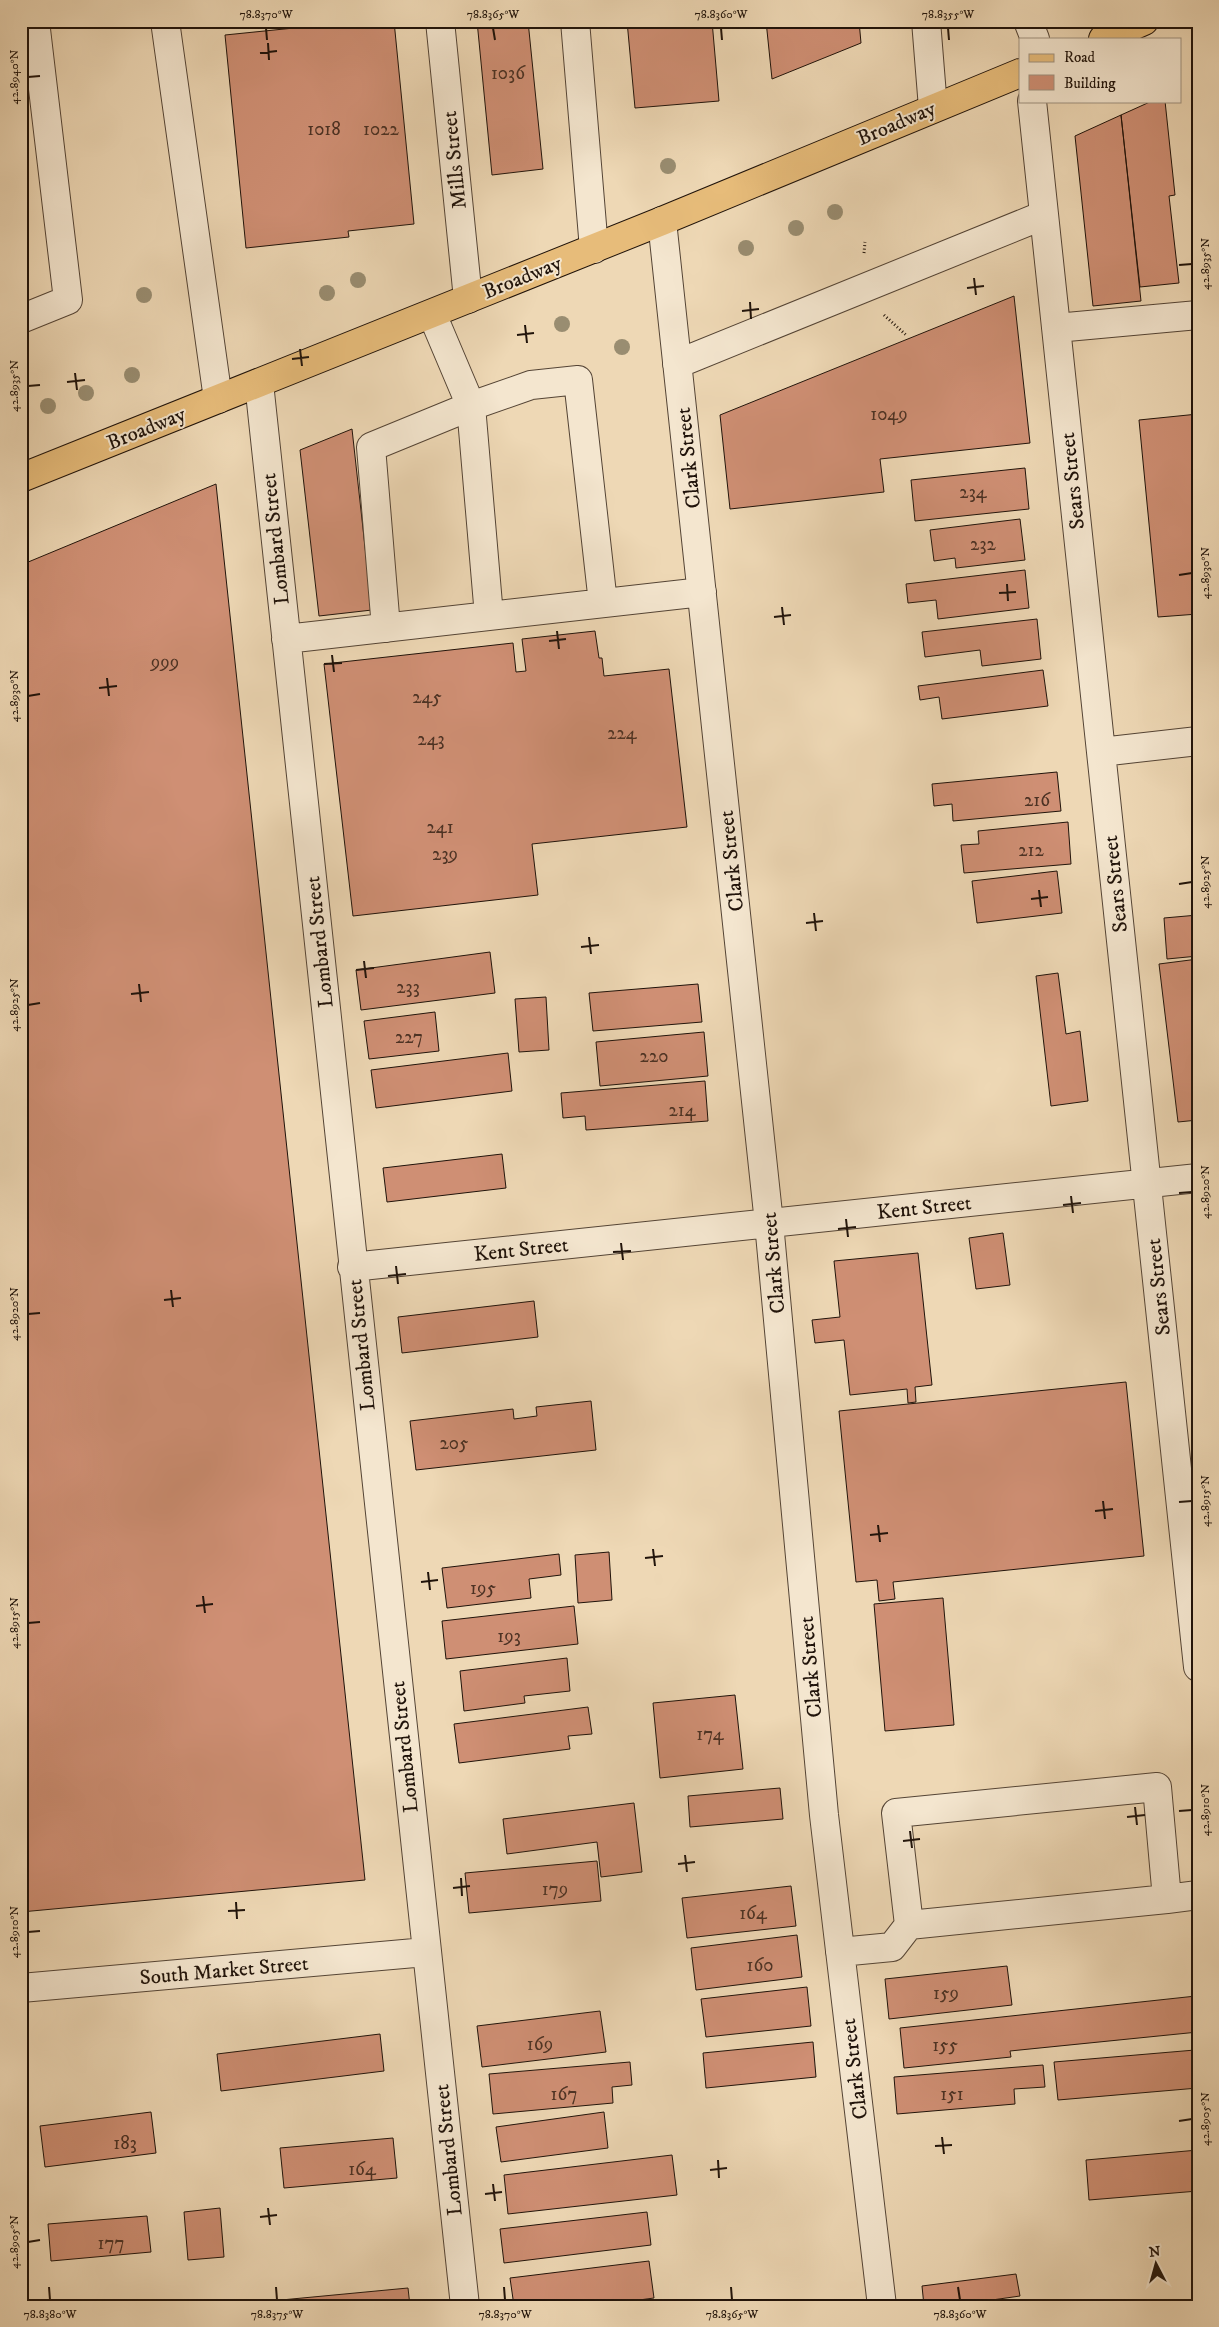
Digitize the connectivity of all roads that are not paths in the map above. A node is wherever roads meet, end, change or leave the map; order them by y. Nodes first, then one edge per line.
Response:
1 (35, 21) edge
2 (165, 21) edge
3 (440, 21) edge
4 (575, 21) edge
5 (926, 21) edge
6 (1028, 21) edge
7 (1144, 21) edge
8 (1035, 38) edge
9 (1104, 38) edge
10 (1019, 73) edge
11 (1032, 102) edge
12 (932, 108) junction
13 (1044, 215) junction
14 (662, 221) junction
15 (594, 249) junction
16 (468, 298) junction
17 (432, 314) junction
18 (1198, 314) edge
19 (21, 319) edge
20 (1056, 328) junction
21 (677, 364) junction
22 (259, 383) junction
23 (218, 399) junction
24 (471, 406) junction
25 (21, 478) edge
26 (702, 592) junction
27 (602, 603) junction
28 (489, 616) junction
29 (386, 628) junction
30 (286, 639) junction
31 (1198, 742) edge
32 (1101, 752) junction
33 (1198, 1178) edge
34 (1147, 1183) junction
35 (769, 1223) junction
36 (352, 1267) junction
37 (1198, 1667) edge
38 (1198, 1896) edge
39 (1167, 1899) junction
40 (909, 1924) junction
41 (426, 1952) junction
42 (840, 1952) junction
43 (21, 1988) edge
44 (464, 2306) edge
45 (882, 2306) edge

1 - 19 street
2 - 23 street
3 - 16 street, Mills Street
4 - 15 street
5 - 12 street
6 - 8 street
7 - 9 main road
10 - 12 main road, Broadway
11 - 13 street, Sears Street
12 - 14 main road, Broadway
13 - 20 street, Sears Street
13 - 21 street
14 - 15 main road, Broadway
14 - 21 street, Clark Street
15 - 16 main road, Broadway
16 - 17 main road, Broadway
17 - 22 main road, Broadway
17 - 24 street
18 - 20 street
20 - 32 street, Sears Street
21 - 26 street, Clark Street
22 - 23 main road, Broadway
22 - 30 street, Lombard Street
23 - 25 main road, Broadway
24 - 27 street
24 - 28 street
24 - 29 street
26 - 27 street
26 - 35 street, Clark Street
27 - 28 street
28 - 29 street
29 - 30 street
30 - 36 street, Lombard Street
31 - 32 street
32 - 34 street, Sears Street
33 - 34 street, Kent Street
34 - 35 street, Kent Street
34 - 37 street, Sears Street
35 - 36 street, Kent Street
35 - 42 street, Clark Street
36 - 41 street, Lombard Street
38 - 39 street
39 - 40 street
39 - 40 street
40 - 42 street
41 - 43 street, South Market Street
41 - 44 street, Lombard Street
42 - 45 street, Clark Street

